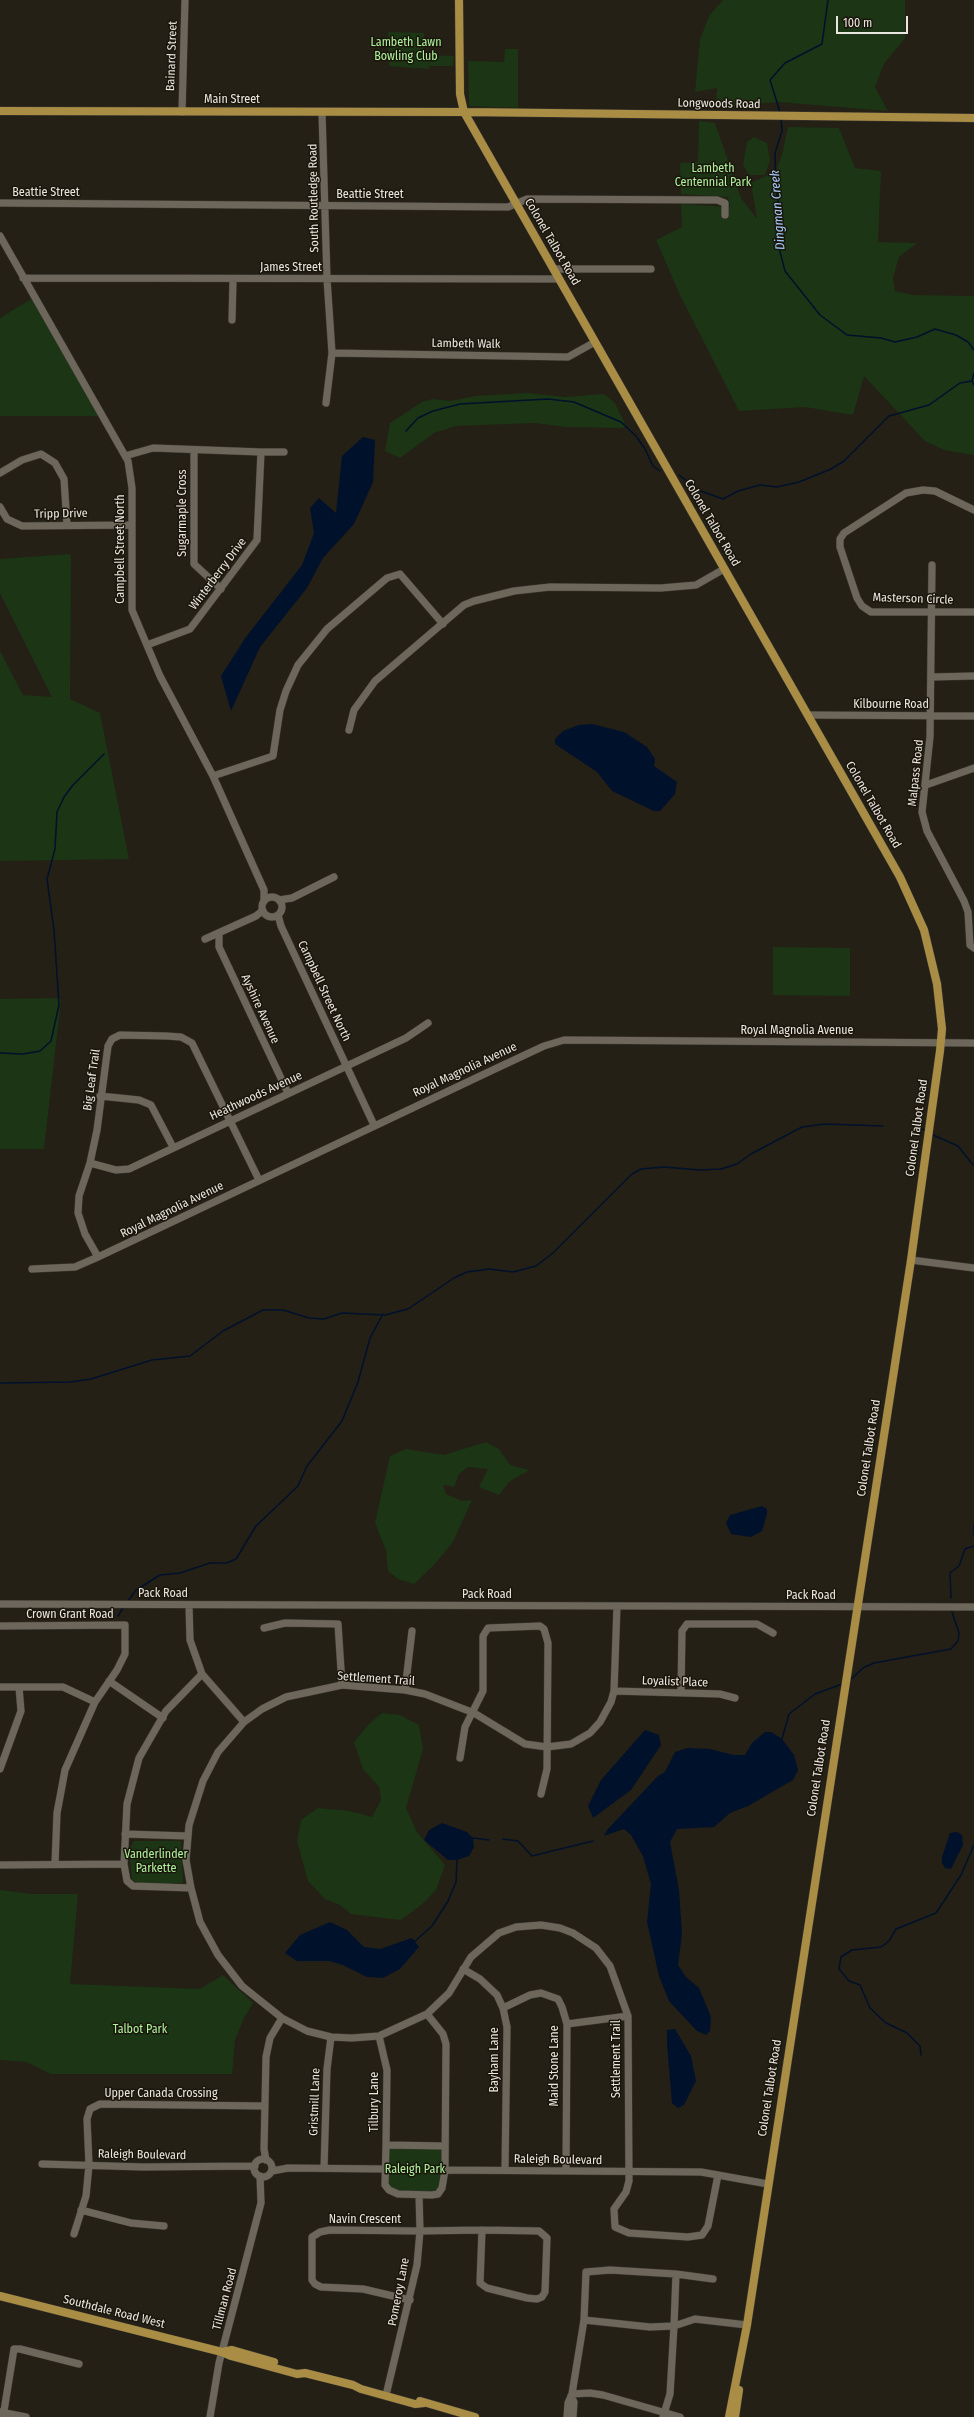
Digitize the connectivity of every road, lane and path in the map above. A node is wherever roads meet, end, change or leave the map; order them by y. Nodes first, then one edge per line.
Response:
1 (185, 0) edge
2 (459, 0) edge
3 (0, 111) edge
4 (182, 112) junction
5 (322, 112) junction
6 (464, 112) junction
7 (974, 118) edge
8 (516, 203) junction
9 (0, 204) edge
10 (325, 205) junction
11 (725, 215) dead end
12 (0, 236) edge
13 (651, 269) dead end
14 (554, 270) junction
15 (23, 278) junction
16 (326, 279) junction
17 (559, 279) junction
18 (233, 280) junction
19 (232, 320) dead end
20 (595, 342) junction
21 (332, 353) junction
22 (326, 403) dead end
23 (194, 450) junction
24 (261, 452) junction
25 (284, 452) dead end
26 (125, 456) junction
27 (0, 473) edge
28 (0, 507) edge
29 (974, 510) edge
30 (66, 525) junction
31 (132, 525) junction
32 (932, 565) dead end
33 (724, 569) junction
34 (221, 588) junction
35 (931, 612) junction
36 (974, 612) edge
37 (443, 624) junction
38 (147, 645) junction
39 (931, 676) junction
40 (974, 676) edge
41 (808, 715) junction
42 (930, 716) junction
43 (974, 716) edge
44 (349, 730) dead end
45 (974, 768) edge
46 (213, 776) junction
47 (926, 785) junction
48 (334, 877) dead end
49 (264, 890) junction
50 (275, 898) junction
51 (292, 898) junction
52 (264, 900) junction
53 (282, 908) junction
54 (270, 915) junction
55 (219, 933) junction
56 (219, 943) junction
57 (974, 948) edge
58 (428, 1023) dead end
59 (941, 1043) junction
60 (974, 1043) edge
61 (347, 1065) junction
62 (288, 1093) junction
63 (100, 1096) junction
64 (230, 1120) junction
65 (374, 1124) junction
66 (173, 1148) junction
67 (90, 1163) junction
68 (259, 1180) junction
69 (98, 1257) junction
70 (911, 1260) junction
71 (974, 1268) edge
72 (32, 1269) dead end
73 (0, 1604) edge
74 (189, 1605) junction
75 (618, 1606) junction
76 (856, 1607) junction
77 (974, 1607) edge
78 (0, 1626) edge
79 (264, 1628) dead end
80 (412, 1631) dead end
81 (773, 1633) dead end
82 (202, 1674) junction
83 (109, 1681) junction
84 (342, 1685) junction
85 (19, 1687) junction
86 (0, 1688) edge
87 (405, 1690) junction
88 (614, 1691) junction
89 (681, 1692) junction
90 (735, 1698) dead end
91 (95, 1702) junction
92 (474, 1713) junction
93 (163, 1718) junction
94 (244, 1722) junction
95 (547, 1747) junction
96 (460, 1758) dead end
97 (0, 1769) edge
98 (541, 1794) dead end
99 (125, 1834) junction
100 (188, 1836) junction
101 (55, 1864) junction
102 (124, 1864) junction
103 (0, 1865) edge
104 (191, 1888) junction
105 (463, 1969) junction
106 (503, 2008) junction
107 (426, 2014) junction
108 (628, 2016) junction
109 (282, 2018) junction
110 (567, 2024) junction
111 (379, 2036) junction
112 (331, 2038) junction
113 (264, 2106) junction
114 (386, 2145) junction
115 (444, 2146) junction
116 (263, 2160) junction
117 (42, 2164) dead end
118 (89, 2166) junction
119 (324, 2168) junction
120 (385, 2169) junction
121 (445, 2170) junction
122 (505, 2170) junction
123 (566, 2170) junction
124 (263, 2171) junction
125 (628, 2172) junction
126 (718, 2175) junction
127 (768, 2184) junction
128 (419, 2195) junction
129 (80, 2210) junction
130 (164, 2226) dead end
131 (482, 2230) junction
132 (420, 2231) junction
133 (74, 2234) dead end
134 (676, 2274) junction
135 (713, 2279) dead end
136 (0, 2296) edge
137 (410, 2300) junction
138 (584, 2320) junction
139 (747, 2325) junction
140 (674, 2326) junction
141 (222, 2352) junction
142 (79, 2364) dead end
143 (740, 2368) junction
144 (353, 2385) junction
145 (387, 2391) junction
146 (571, 2395) junction
147 (424, 2403) junction
148 (2, 2414) edge
149 (664, 2415) edge
150 (26, 2417) edge
151 (210, 2417) edge
152 (475, 2417) edge
153 (567, 2417) edge
154 (573, 2417) edge
155 (680, 2417) edge
156 (729, 2417) edge
157 (735, 2417) edge

1 - 4 street, Bainard Street
2 - 6 main road, Colonel Talbot Road
3 - 4 main road, Main Street
4 - 5 main road, Main Street
5 - 6 main road, Main Street
5 - 10 street, South Routledge Road
6 - 7 main road, Longwoods Road
6 - 8 main road, Colonel Talbot Road
8 - 10 street, Beattie Street
8 - 11 street, Beattie Street
8 - 14 main road, Colonel Talbot Road
9 - 10 street, Beattie Street
10 - 16 street, South Routledge Road
12 - 15 street, Campbell Street North
13 - 14 street
14 - 17 main road, Colonel Talbot Road
15 - 18 street, James Street
15 - 26 street, Campbell Street North
16 - 17 street, James Street
16 - 18 street, James Street
16 - 21 street, South Routledge Road
17 - 20 main road, Colonel Talbot Road
18 - 19 street
20 - 21 street, Lambeth Walk
20 - 33 main road, Colonel Talbot Road
21 - 22 street, South Routledge Road
23 - 24 street
23 - 26 street
23 - 34 street, Sugarmaple Cross
24 - 25 street
24 - 34 street, Winterberry Drive
26 - 31 street, Campbell Street North
27 - 30 street
28 - 30 street, Tripp Drive
29 - 35 street, Masterson Circle
30 - 31 street, Tripp Drive
31 - 38 street, Campbell Street North
32 - 35 street, Malpass Road
33 - 37 street
33 - 41 main road, Colonel Talbot Road
34 - 38 street, Winterberry Drive
35 - 36 street, Masterson Circle
35 - 39 street, Malpass Road
37 - 44 street
37 - 46 street
38 - 46 street, Campbell Street North
39 - 40 street
39 - 42 street, Malpass Road
41 - 42 street, Kilbourne Road
41 - 59 main road, Colonel Talbot Road
42 - 43 street, Kilbourne Road
42 - 47 street, Malpass Road
45 - 47 street
46 - 49 street, Campbell Street North
47 - 57 street, Malpass Road
48 - 51 street
49 - 50 street, Campbell Street North
49 - 52 street, Campbell Street North
50 - 51 street
50 - 52 street
50 - 53 street
51 - 53 street
52 - 54 street, Campbell Street North
53 - 54 street
54 - 55 street
54 - 61 street, Campbell Street North
55 - 56 street, Ayshire Avenue
55 - 56 street
56 - 62 street, Ayshire Avenue
58 - 61 street, Heathwoods Avenue
59 - 60 street, Royal Magnolia Avenue
59 - 65 street, Royal Magnolia Avenue
59 - 70 main road, Colonel Talbot Road
61 - 62 street, Heathwoods Avenue
61 - 65 street, Campbell Street North
62 - 64 street, Heathwoods Avenue
63 - 64 street, Big Leaf Trail
63 - 66 street
63 - 67 street, Big Leaf Trail
64 - 66 street, Heathwoods Avenue
64 - 68 street, Big Leaf Trail
65 - 68 street, Royal Magnolia Avenue
66 - 67 street, Heathwoods Avenue
67 - 69 street, Big Leaf Trail
68 - 69 street, Royal Magnolia Avenue
69 - 72 street, Royal Magnolia Avenue
70 - 71 street
70 - 76 main road, Colonel Talbot Road
73 - 74 street, Pack Road
74 - 75 street, Pack Road
74 - 82 street
75 - 76 street, Pack Road
75 - 88 street, Settlement Trail
76 - 77 street, Pack Road
76 - 127 main road, Colonel Talbot Road
78 - 83 street, Crown Grant Road
79 - 84 street
80 - 87 street
81 - 89 street
82 - 93 street
82 - 94 street
83 - 91 street, Crown Grant Road
83 - 93 street
84 - 87 street, Settlement Trail
84 - 94 street, Settlement Trail
85 - 86 street
85 - 91 street
85 - 97 street
87 - 92 street, Settlement Trail
88 - 89 street, Loyalist Place
88 - 95 street, Settlement Trail
89 - 90 street, Loyalist Place
91 - 101 street, Crown Grant Road
92 - 95 street, Settlement Trail
92 - 95 street
92 - 96 street
93 - 99 street
94 - 100 street, Settlement Trail
95 - 98 street
99 - 100 street
99 - 102 street
100 - 104 street, Settlement Trail
101 - 102 street
101 - 103 street
102 - 104 street
104 - 109 street, Settlement Trail
105 - 106 street, Bayham Lane
105 - 107 street, Settlement Trail
105 - 108 street, Settlement Trail
106 - 110 street, Maid Stone Lane
106 - 122 street, Bayham Lane
107 - 111 street, Settlement Trail
107 - 115 street
108 - 110 street
108 - 125 street, Settlement Trail
109 - 112 street, Settlement Trail
109 - 113 street
110 - 123 street, Maid Stone Lane
111 - 112 street, Settlement Trail
111 - 114 street, Tilbury Lane
112 - 119 street, Gristmill Lane
113 - 116 street
113 - 118 street, Upper Canada Crossing
114 - 115 street
114 - 120 street
115 - 121 street
116 - 124 street
116 - 124 street
117 - 118 street, Raleigh Boulevard
118 - 124 street, Raleigh Boulevard
118 - 129 street, Upper Canada Crossing
119 - 120 street, Raleigh Boulevard
119 - 124 street, Raleigh Boulevard
120 - 128 street
121 - 122 street, Raleigh Boulevard
121 - 128 street
122 - 123 street, Raleigh Boulevard
123 - 125 street, Raleigh Boulevard
124 - 141 street, Tillman Road
125 - 126 street, Raleigh Boulevard
125 - 126 street, Settlement Trail
126 - 127 street, Raleigh Boulevard
127 - 139 main road, Colonel Talbot Road
128 - 132 street, Pomeroy Lane
129 - 130 street
129 - 133 street, Upper Canada Crossing
131 - 131 street
131 - 132 street
132 - 137 street, Pomeroy Lane
132 - 137 street, Navin Crescent
134 - 135 street
134 - 138 street
134 - 140 street
136 - 141 main road, Southdale Road West
137 - 145 street, Pomeroy Lane
138 - 140 street
138 - 146 street
139 - 140 street
139 - 143 main road, Colonel Talbot Road
140 - 149 street
141 - 144 main road, Southdale Road West
141 - 151 street, Tillman Road
142 - 148 street
143 - 156 main road, Colonel Talbot Road
143 - 157 main road, Colonel Talbot Road
144 - 145 main road, Southdale Road West
144 - 147 main road, Southdale Road West
145 - 147 main road, Southdale Road West
146 - 149 street
146 - 153 street
146 - 154 street
147 - 152 main road, Southdale Road West
148 - 150 street
149 - 155 street

